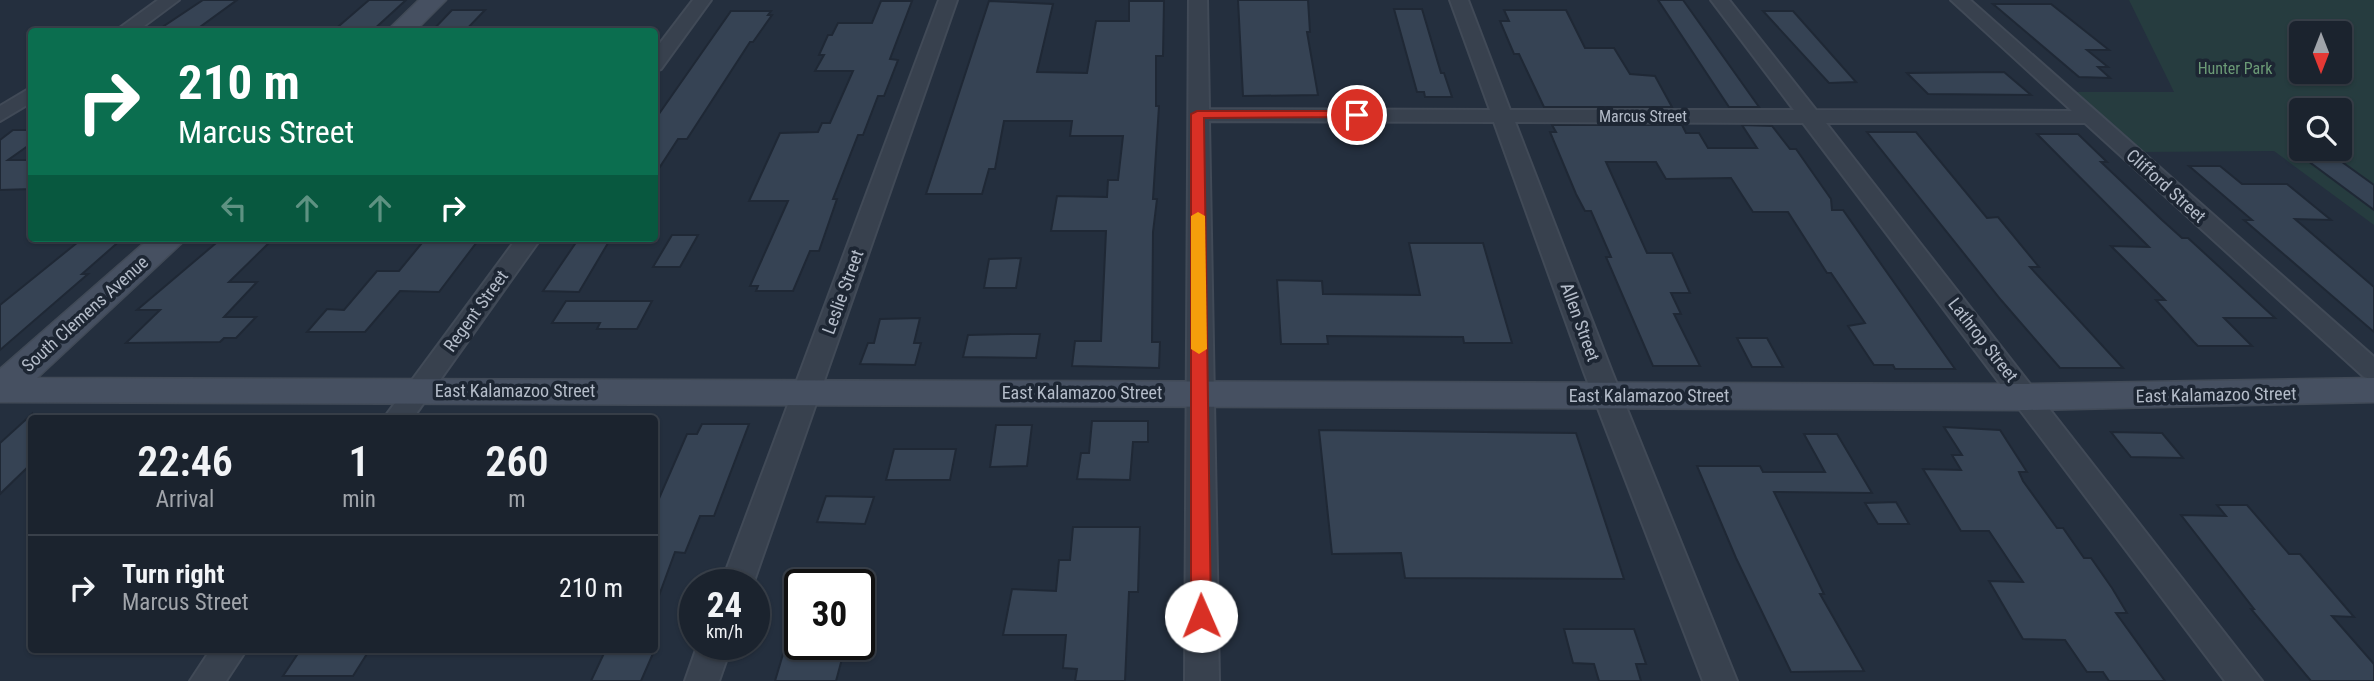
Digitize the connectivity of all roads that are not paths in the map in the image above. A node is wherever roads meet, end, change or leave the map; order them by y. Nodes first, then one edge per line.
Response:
1 (170, 0) edge
2 (434, 0) edge
3 (702, 0) edge
4 (948, 0) edge
5 (1198, 0) edge
6 (1460, 0) edge
7 (1720, 0) edge
8 (1959, 0) edge
9 (129, 28) edge
10 (403, 28) edge
11 (658, 60) edge
12 (28, 96) edge
13 (28, 113) edge
14 (1, 114) edge
15 (1197, 114) junction
16 (1503, 115) junction
17 (1811, 117) junction
18 (2089, 117) junction
19 (166, 242) edge
20 (526, 242) edge
21 (2374, 371) edge
22 (0, 390) edge
23 (2374, 390) edge
24 (807, 392) junction
25 (1199, 394) junction
26 (1608, 396) junction
27 (2027, 397) junction
28 (408, 404) edge
29 (742, 569) edge
30 (227, 653) edge
31 (709, 660) edge
32 (207, 681) edge
33 (702, 681) edge
34 (1202, 681) edge
35 (1720, 681) edge
36 (2245, 681) edge

1 - 9 street
2 - 10 street
3 - 11 street
4 - 24 street, Leslie Street
5 - 15 street
6 - 16 street, Allen Street
7 - 17 street, Lathrop Street
8 - 18 street, Clifford Street
12 - 14 street
13 - 14 street
15 - 16 street, Marcus Street
15 - 25 street
16 - 17 street, Marcus Street
16 - 26 street, Allen Street
17 - 18 street, Marcus Street
17 - 27 street, Lathrop Street
18 - 21 street, Clifford Street
19 - 22 street, South Clemens Avenue
20 - 28 street, Regent Street
22 - 28 street, East Kalamazoo Street
23 - 27 street, East Kalamazoo Street
24 - 25 street, East Kalamazoo Street
24 - 28 street, East Kalamazoo Street
24 - 29 street, Leslie Street
25 - 26 street, East Kalamazoo Street
25 - 34 street
26 - 27 street, East Kalamazoo Street
26 - 35 street, Allen Street
27 - 36 street, Lathrop Street
30 - 32 street
31 - 33 street

